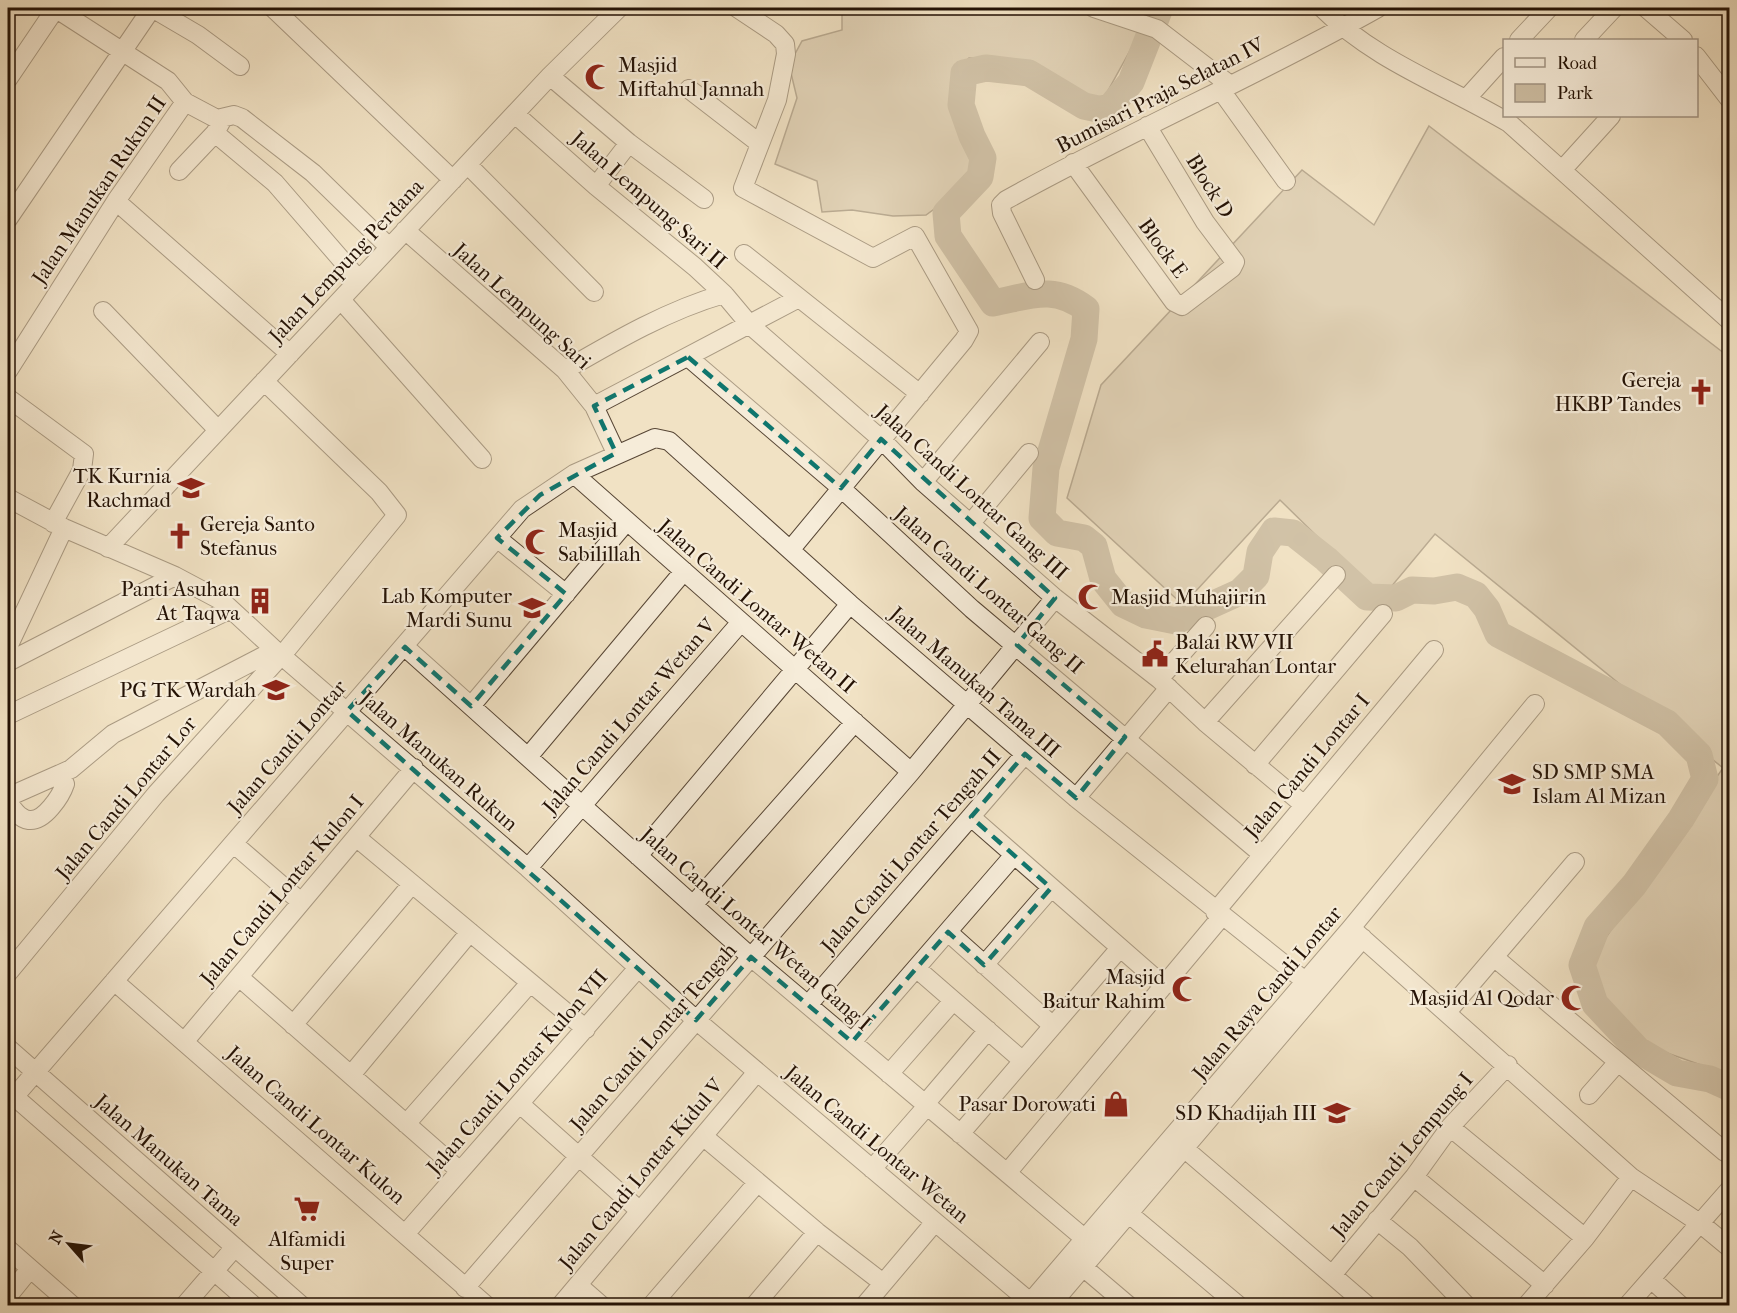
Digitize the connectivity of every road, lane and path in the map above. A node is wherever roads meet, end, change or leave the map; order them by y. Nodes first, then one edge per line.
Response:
1 (55, 8) edge
2 (152, 8) edge
3 (273, 8) edge
4 (619, 8) edge
5 (737, 8) edge
6 (1094, 8) edge
7 (1322, 8) edge
8 (1378, 8) edge
9 (1549, 8) edge
10 (1614, 8) edge
11 (1646, 8) edge
12 (1342, 28) junction
13 (1520, 39) edge
14 (1585, 39) edge
15 (1681, 39) edge
16 (122, 52) junction
17 (1503, 58) edge
18 (1698, 59) edge
19 (240, 66) dead end
20 (550, 76) junction
21 (8, 79) edge
22 (1226, 87) junction
23 (689, 89) dead end
24 (1467, 98) junction
25 (1730, 100) edge
26 (185, 102) junction
27 (515, 114) junction
28 (1503, 115) edge
29 (1610, 117) edge
30 (1512, 119) edge
31 (219, 125) junction
32 (1147, 126) junction
33 (629, 143) junction
34 (759, 143) junction
35 (1073, 163) junction
36 (468, 165) junction
37 (1563, 169) junction
38 (179, 171) dead end
39 (453, 180) junction
40 (1286, 182) dead end
41 (596, 186) junction
42 (704, 199) dead end
43 (116, 201) junction
44 (8, 219) edge
45 (405, 230) junction
46 (389, 247) junction
47 (744, 254) dead end
48 (1232, 268) joint
49 (359, 280) junction
50 (1035, 280) dead end
51 (594, 292) dead end
52 (724, 294) junction
53 (797, 299) junction
54 (340, 300) junction
55 (103, 312) dead end
56 (1730, 321) edge
57 (750, 325) junction
58 (1040, 342) dead end
59 (290, 354) junction
60 (688, 357) junction
61 (565, 370) junction
62 (8, 371) edge
63 (264, 381) junction
64 (920, 394) junction
65 (8, 398) edge
66 (594, 406) junction
67 (218, 430) junction
68 (881, 439) junction
69 (616, 453) junction
70 (1029, 453) dead end
71 (482, 459) dead end
72 (574, 474) junction
73 (923, 482) junction
74 (841, 488) junction
75 (8, 498) edge
76 (627, 521) junction
77 (971, 523) junction
78 (59, 525) junction
79 (497, 538) junction
80 (108, 548) junction
81 (790, 549) junction
82 (684, 572) junction
83 (1336, 575) dead end
84 (175, 576) junction
85 (566, 594) junction
86 (1054, 598) junction
87 (850, 604) junction
88 (229, 610) junction
89 (1383, 614) dead end
90 (741, 622) junction
91 (1206, 626) dead end
92 (1017, 645) junction
93 (8, 647) edge
94 (405, 647) junction
95 (1434, 650) dead end
96 (277, 652) junction
97 (8, 662) edge
98 (795, 669) junction
99 (1164, 684) junction
100 (966, 704) junction
101 (1535, 704) dead end
102 (471, 706) junction
103 (347, 711) junction
104 (8, 716) edge
105 (855, 722) junction
106 (1205, 722) junction
107 (1125, 737) junction
108 (1025, 754) junction
109 (528, 757) junction
110 (1255, 765) junction
111 (414, 768) junction
112 (910, 772) junction
113 (60, 774) junction
114 (8, 797) edge
115 (1076, 798) junction
116 (8, 801) edge
117 (580, 804) junction
118 (1304, 805) junction
119 (971, 817) junction
120 (356, 837) junction
121 (234, 844) junction
122 (1014, 855) junction
123 (1263, 855) junction
124 (638, 856) junction
125 (1575, 862) dead end
126 (528, 868) junction
127 (412, 884) junction
128 (1051, 888) junction
129 (301, 902) junction
130 (693, 904) junction
131 (1219, 914) junction
132 (470, 932) junction
133 (948, 932) junction
134 (1357, 933) junction
135 (1120, 948) junction
136 (751, 957) junction
137 (1494, 957) junction
138 (984, 965) junction
139 (638, 968) junction
140 (916, 968) junction
141 (8, 973) edge
142 (239, 976) junction
143 (114, 981) junction
144 (1305, 981) junction
145 (530, 983) junction
146 (1164, 986) junction
147 (953, 1001) junction
148 (808, 1005) junction
149 (1292, 1010) junction
150 (1448, 1011) junction
151 (696, 1020) junction
152 (293, 1025) junction
153 (1053, 1026) junction
154 (586, 1029) junction
155 (988, 1030) junction
156 (184, 1041) junction
157 (852, 1042) junction
158 (8, 1048) edge
159 (1023, 1061) junction
160 (1618, 1062) junction
161 (1508, 1065) junction
162 (34, 1072) junction
163 (757, 1072) junction
164 (889, 1074) junction
165 (351, 1075) junction
166 (11, 1094) edge
167 (1589, 1095) dead end
168 (520, 1104) junction
169 (926, 1105) junction
170 (1208, 1109) junction
171 (406, 1124) junction
172 (1450, 1127) junction
173 (960, 1134) junction
174 (703, 1136) junction
175 (1185, 1149) junction
176 (1725, 1152) dead end
177 (579, 1157) junction
178 (1157, 1168) junction
179 (872, 1169) junction
180 (460, 1171) junction
181 (1007, 1173) junction
182 (1414, 1177) junction
183 (1631, 1177) junction
184 (757, 1183) junction
185 (1730, 1190) edge
186 (1127, 1207) junction
187 (640, 1211) junction
188 (1377, 1221) junction
189 (935, 1222) junction
190 (1701, 1224) junction
191 (817, 1232) junction
192 (406, 1233) junction
193 (1084, 1238) junction
194 (1585, 1238) junction
195 (235, 1248) junction
196 (1730, 1248) edge
197 (8, 1249) edge
198 (1083, 1267) junction
199 (30, 1269) junction
200 (214, 1270) junction
201 (1332, 1275) junction
202 (1651, 1279) junction
203 (883, 1283) junction
204 (578, 1285) junction
205 (1545, 1285) junction
206 (465, 1288) junction
207 (8, 1296) edge
208 (1028, 1304) edge
209 (73, 1305) edge
210 (184, 1305) edge
211 (254, 1305) edge
212 (302, 1305) edge
213 (487, 1305) edge
214 (560, 1305) edge
215 (602, 1305) edge
216 (651, 1305) edge
217 (754, 1305) edge
218 (864, 1305) edge
219 (1050, 1305) edge
220 (1129, 1305) edge
221 (1239, 1305) edge
222 (1368, 1305) edge
223 (1467, 1305) edge
224 (1526, 1305) edge
225 (1627, 1305) edge
226 (1681, 1305) edge

1 - 16 street, Jalan Manukan Rukun II
1 - 21 street
2 - 16 street
2 - 19 street
3 - 39 street
4 - 20 street, Jalan Lempung Perdana
5 - 34 street
6 - 22 street
7 - 12 street
8 - 12 street, Bumisari Praja Selatan IV
9 - 13 street
10 - 14 street
11 - 15 street
12 - 22 street, Bumisari Praja Selatan IV
12 - 24 street
16 - 26 street, Jalan Manukan Rukun II
16 - 44 street
17 - 24 street
18 - 25 street
20 - 27 street, Jalan Lempung Perdana
20 - 33 street
22 - 32 street, Bumisari Praja Selatan IV
22 - 40 street
23 - 34 street
24 - 28 street
26 - 31 street
26 - 43 street, Jalan Manukan Rukun II
27 - 36 street, Jalan Lempung Perdana
27 - 41 street, Jalan Lempung Sari II
29 - 37 street
30 - 37 street
31 - 38 street
31 - 46 street
31 - 49 street
32 - 35 street, Bumisari Praja Selatan IV
32 - 48 street, Block D
33 - 41 street
33 - 42 street
34 - 64 street
35 - 48 street, Block E
35 - 50 street, Bumisari Praja Selatan IV
36 - 39 street, Jalan Lempung Perdana
36 - 51 street
37 - 56 street
39 - 45 street, Jalan Lempung Perdana
41 - 52 street, Jalan Lempung Sari II
43 - 59 street
43 - 62 street, Jalan Manukan Rukun II
45 - 46 street, Jalan Lempung Perdana
45 - 61 street, Jalan Lempung Sari
46 - 49 street, Jalan Lempung Perdana
47 - 53 street
49 - 54 street, Jalan Lempung Perdana
52 - 57 street, Jalan Lempung Sari II
52 - 61 street
53 - 57 street
53 - 64 street
54 - 59 street, Jalan Lempung Perdana
54 - 71 street
55 - 67 street
57 - 60 street
57 - 68 street, Jalan Candi Lontar Gang III
58 - 73 street
59 - 63 street, Jalan Lempung Perdana
60 - 66 street
60 - 74 street, Jalan Candi Lontar Gang II
61 - 66 street, Jalan Lempung Sari
63 - 67 street, Jalan Lempung Perdana
63 - 96 street, Jalan Candi Lontar Lor
64 - 68 street
65 - 78 street
66 - 69 street, Jalan Lempung Sari
67 - 80 street, Jalan Lempung Perdana
68 - 73 street, Jalan Candi Lontar Gang III
68 - 74 street
69 - 72 street, Jalan Candi Lontar
69 - 81 street, Jalan Manukan Tama III
70 - 77 street
72 - 76 street, Jalan Candi Lontar Wetan II
72 - 79 street, Jalan Candi Lontar
73 - 77 street, Jalan Candi Lontar Gang III
74 - 81 street
74 - 92 street, Jalan Candi Lontar Gang II
75 - 78 street, Jalan Manukan Rukun
76 - 82 street, Jalan Candi Lontar Wetan II
76 - 85 street
77 - 86 street, Jalan Candi Lontar Gang III
78 - 80 street, Jalan Manukan Rukun
78 - 93 street
79 - 85 street
79 - 94 street, Jalan Candi Lontar
80 - 84 street, Jalan Manukan Rukun
81 - 87 street, Jalan Manukan Tama III
82 - 90 street, Jalan Candi Lontar Wetan II
82 - 109 street
83 - 106 street
84 - 88 street, Jalan Manukan Rukun
84 - 97 street
85 - 102 street
86 - 92 street, Jalan Candi Lontar Tengah
86 - 99 street, Jalan Candi Lontar Gang III
87 - 98 street
87 - 100 street, Jalan Manukan Tama III
88 - 96 street, Jalan Manukan Rukun
88 - 104 street
89 - 110 street
90 - 98 street, Jalan Candi Lontar Wetan II
90 - 117 street, Jalan Candi Lontar Wetan V
91 - 99 street
92 - 100 street, Jalan Candi Lontar Tengah
92 - 107 street, Jalan Candi Lontar Gang II
94 - 102 street, Jalan Candi Lontar Wetan Gang I
94 - 103 street, Jalan Candi Lontar
95 - 118 street, Jalan Candi Lontar I
96 - 103 street, Jalan Manukan Rukun
96 - 113 street
96 - 141 street, Jalan Candi Lontar Lor
98 - 105 street, Jalan Candi Lontar Wetan II
98 - 124 street
99 - 106 street, Jalan Candi Lontar Gang III
99 - 107 street
100 - 108 street, Jalan Manukan Tama III
100 - 112 street, Jalan Candi Lontar Tengah
101 - 134 street, Jalan Raya Candi Lontar
102 - 109 street, Jalan Candi Lontar Wetan Gang I
103 - 111 street, Jalan Manukan Rukun
103 - 121 street, Jalan Candi Lontar
105 - 112 street, Jalan Candi Lontar Wetan II
105 - 130 street
106 - 110 street, Jalan Candi Lontar Gang III
107 - 115 street
107 - 123 street, Jalan Candi Lontar Gang II
108 - 115 street, Jalan Manukan Tama III
108 - 119 street, Jalan Candi Lontar Tengah II
109 - 117 street, Jalan Candi Lontar Wetan Gang I
110 - 118 street, Jalan Candi Lontar Gang III
111 - 120 street, Jalan Candi Lontar Kulon I
111 - 126 street, Jalan Manukan Rukun
112 - 136 street, Jalan Candi Lontar Tengah
113 - 114 street
113 - 116 street
115 - 131 street, Jalan Manukan Tama III
117 - 124 street, Jalan Candi Lontar Wetan Gang I
117 - 126 street, Jalan Candi Lontar Wetan V
118 - 123 street, Jalan Candi Lontar I
119 - 122 street
119 - 148 street, Jalan Candi Lontar Tengah II
120 - 127 street
120 - 129 street, Jalan Candi Lontar Kulon I
121 - 129 street
121 - 143 street, Jalan Candi Lontar
122 - 128 street
122 - 133 street
123 - 131 street, Jalan Candi Lontar I
124 - 130 street, Jalan Candi Lontar Wetan Gang I
125 - 137 street
126 - 139 street, Jalan Manukan Rukun
127 - 132 street
127 - 152 street
128 - 135 street
128 - 138 street
129 - 142 street, Jalan Candi Lontar Kulon I
130 - 136 street, Jalan Candi Lontar Wetan Gang I
131 - 144 street, Jalan Manukan Tama III
131 - 146 street, Jalan Candi Lontar I
132 - 145 street
132 - 165 street
133 - 138 street
133 - 140 street
134 - 144 street, Jalan Raya Candi Lontar
134 - 149 street, Jalan Raya Candi Lontar
134 - 150 street
135 - 146 street
135 - 153 street
136 - 148 street, Jalan Candi Lontar Wetan Gang I
136 - 151 street, Jalan Candi Lontar Tengah
137 - 150 street
137 - 160 street
138 - 153 street
139 - 151 street, Jalan Manukan Rukun
139 - 154 street, Jalan Candi Lontar Kulon VII
140 - 147 street
140 - 157 street
142 - 152 street
142 - 156 street, Jalan Candi Lontar Kulon I
143 - 156 street, Jalan Candi Lontar Kulon
143 - 162 street, Jalan Candi Lontar
144 - 149 street, Jalan Raya Candi Lontar
145 - 154 street
145 - 171 street
146 - 181 street, Jalan Candi Lontar I
147 - 155 street
147 - 164 street
148 - 157 street, Jalan Candi Lontar Wetan Gang I
149 - 170 street, Jalan Raya Candi Lontar
150 - 161 street
151 - 163 street, Jalan Candi Lontar Wetan
151 - 177 street, Jalan Candi Lontar Tengah
152 - 165 street
153 - 159 street
154 - 168 street, Jalan Candi Lontar Kulon VII
155 - 159 street
155 - 169 street
156 - 192 street, Jalan Candi Lontar Kulon
157 - 164 street, Jalan Candi Lontar Wetan Gang I
158 - 162 street, Jalan Manukan Tama
159 - 173 street
160 - 167 street
160 - 176 street
161 - 172 street, Jalan Candi Lempung I
161 - 183 street
162 - 166 street, Jalan Candi Lontar
162 - 195 street, Jalan Manukan Tama
163 - 174 street, Jalan Candi Lontar Kidul V
163 - 179 street, Jalan Candi Lontar Wetan
164 - 169 street, Jalan Candi Lontar Wetan Gang I
165 - 171 street
166 - 200 street
168 - 177 street
168 - 180 street, Jalan Candi Lontar Kulon VII
169 - 173 street, Jalan Candi Lontar Wetan Gang I
169 - 179 street
170 - 175 street, Jalan Raya Candi Lontar
170 - 178 street, Jalan Raya Candi Lontar
171 - 180 street
172 - 182 street, Jalan Candi Lempung I
172 - 194 street
173 - 181 street, Jalan Candi Lontar Wetan Gang I
174 - 184 street
174 - 187 street, Jalan Candi Lontar Kidul V
175 - 178 street, Jalan Raya Candi Lontar
175 - 201 street
177 - 187 street
177 - 206 street, Jalan Candi Lontar Tengah
178 - 186 street, Jalan Raya Candi Lontar
179 - 189 street, Jalan Candi Lontar Wetan
180 - 192 street, Jalan Candi Lontar Kulon VII
181 - 193 street, Jalan Candi Lontar Wetan Gang I
182 - 188 street, Jalan Candi Lempung I
182 - 205 street
183 - 190 street
183 - 194 street
184 - 191 street
184 - 216 street
185 - 190 street
186 - 193 street, Jalan Raya Candi Lontar
186 - 198 street, Jalan Raya Candi Lontar
186 - 221 street
187 - 204 street, Jalan Candi Lontar Kidul V
188 - 201 street, Jalan Candi Lempung I
188 - 223 street
189 - 203 street
189 - 208 street, Jalan Candi Lontar Wetan
190 - 196 street
190 - 202 street
191 - 203 street
191 - 217 street
192 - 206 street, Jalan Candi Lontar Kulon
193 - 208 street, Jalan Raya Candi Lontar
194 - 205 street
195 - 200 street
195 - 212 street, Jalan Manukan Tama
197 - 199 street
198 - 219 street, Jalan Raya Candi Lontar
198 - 220 street
199 - 207 street
199 - 209 street
200 - 210 street
200 - 211 street
201 - 222 street
202 - 225 street
202 - 226 street
203 - 218 street
204 - 214 street, Jalan Candi Lontar Kidul V
204 - 215 street
205 - 224 street
206 - 213 street, Jalan Candi Lontar Kulon

